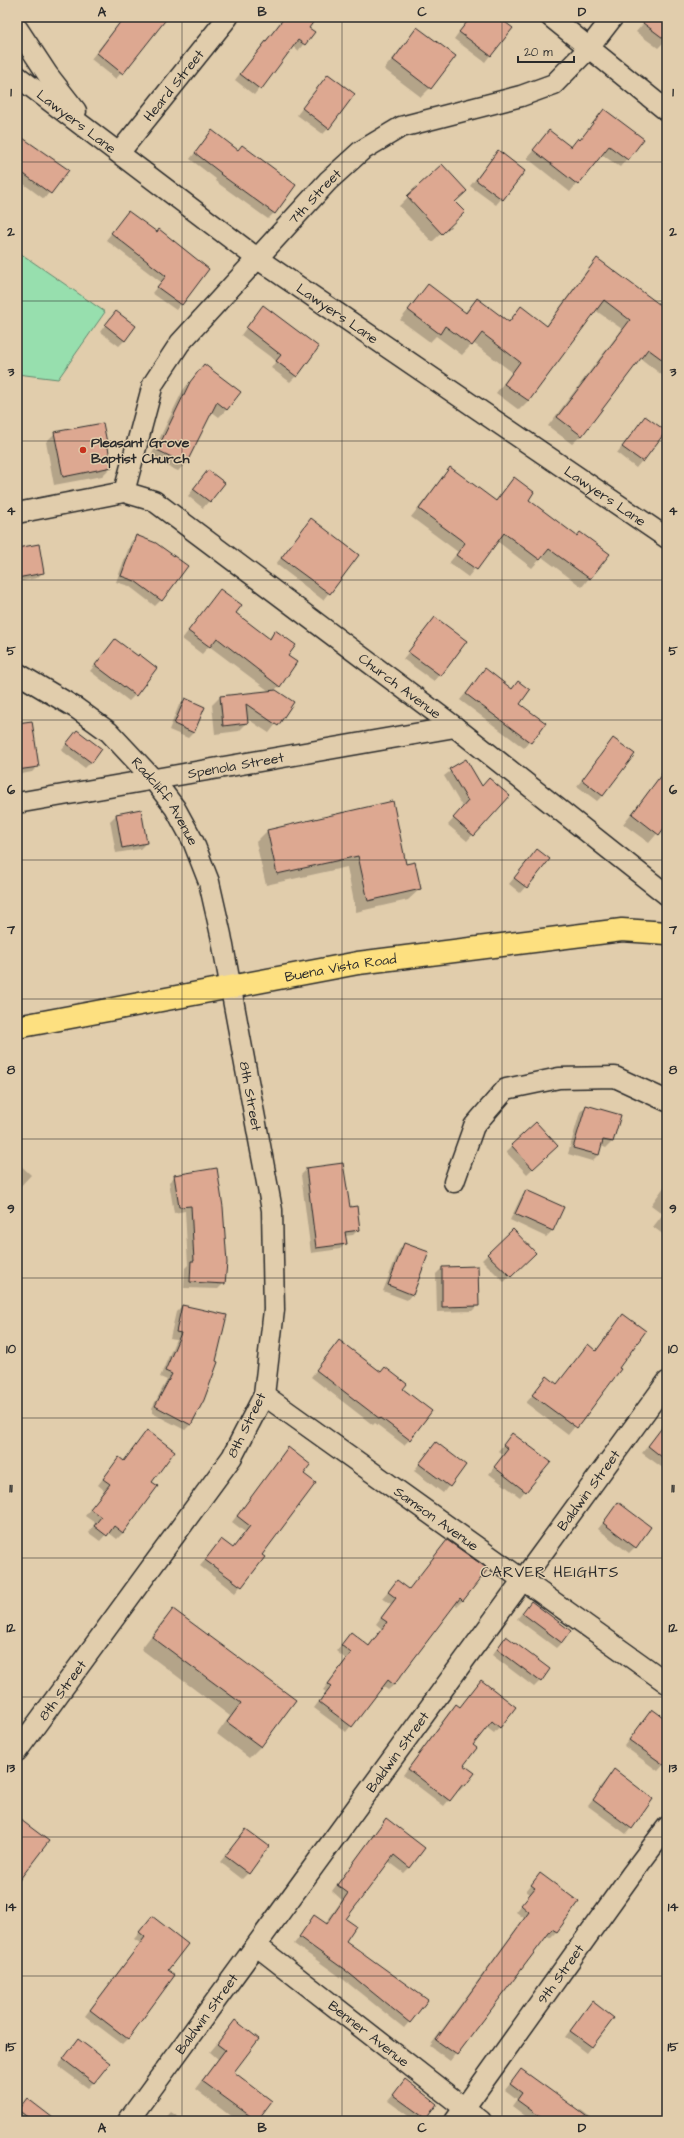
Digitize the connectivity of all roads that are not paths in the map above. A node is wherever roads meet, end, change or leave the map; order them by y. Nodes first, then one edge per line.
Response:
1 (228, 17) edge
2 (551, 17) edge
3 (613, 17) edge
4 (17, 28) edge
5 (589, 48) junction
6 (17, 76) edge
7 (667, 111) edge
8 (92, 132) junction
9 (119, 153) junction
10 (258, 258) junction
11 (124, 492) junction
12 (17, 514) edge
13 (667, 538) edge
14 (17, 673) edge
15 (455, 727) junction
16 (153, 779) junction
17 (17, 802) edge
18 (667, 895) edge
19 (667, 933) edge
20 (229, 986) junction
21 (17, 1027) edge
22 (667, 1101) edge
23 (454, 1182) dead end
24 (667, 1382) edge
25 (264, 1395) junction
26 (524, 1579) junction
27 (667, 1683) edge
28 (17, 1751) edge
29 (667, 1827) edge
30 (257, 1946) junction
31 (460, 2115) edge
32 (128, 2121) edge
33 (481, 2121) edge

1 - 9 street, Heard Street
2 - 5 street
3 - 5 street, 7th Street
4 - 8 street
5 - 7 street
5 - 10 street, 7th Street
6 - 8 street, Lawyers Lane
8 - 9 street, Lawyers Lane
9 - 10 street, Lawyers Lane
10 - 11 street, 7th Street
10 - 13 street, Lawyers Lane
11 - 12 street
11 - 15 street, Church Avenue
14 - 16 street, Radcliff Avenue
15 - 16 street, Spenola Street
15 - 18 street, Church Avenue
16 - 17 street, Spenola Street
16 - 20 street, Radcliff Avenue
19 - 20 main road, Buena Vista Road
20 - 21 main road, Buena Vista Road
20 - 25 street, 8th Street
22 - 23 street
24 - 26 street, Baldwin Street
25 - 26 street, Samson Avenue
25 - 28 street, 8th Street
26 - 27 street, Samson Avenue
26 - 30 street, Baldwin Street
29 - 31 street, 9th Street
30 - 31 street, Benner Avenue
30 - 32 street, Baldwin Street
31 - 33 street, Benner Avenue

